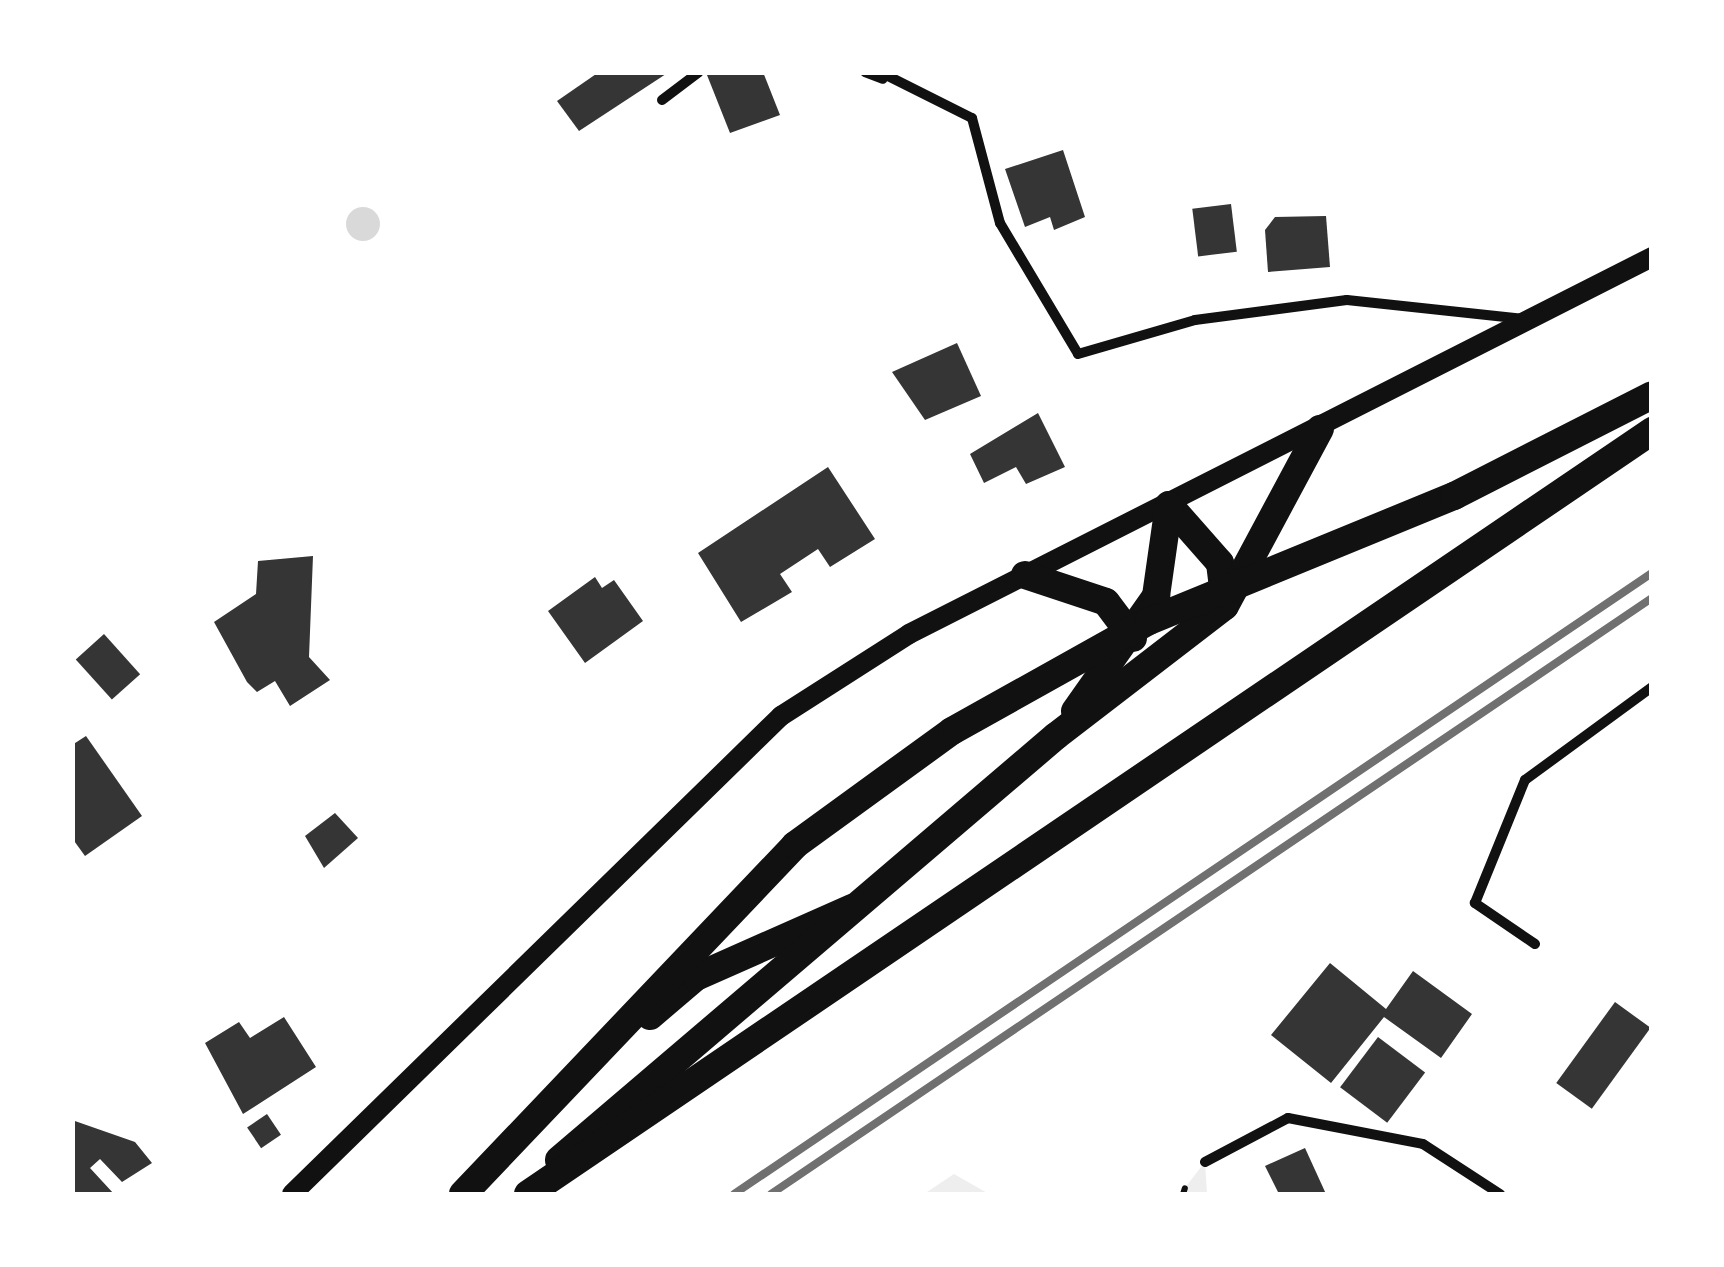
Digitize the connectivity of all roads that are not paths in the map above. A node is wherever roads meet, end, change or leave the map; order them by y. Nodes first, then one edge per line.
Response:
1 (699, 72) edge
2 (865, 72) edge
3 (882, 76) edge
4 (662, 100) dead end
5 (1652, 257) edge
6 (1530, 320) junction
7 (1652, 395) edge
8 (1320, 429) junction
9 (1652, 431) edge
10 (1169, 505) junction
11 (1025, 575) junction
12 (1224, 606) junction
13 (1133, 638) junction
14 (1652, 687) edge
15 (1056, 736) junction
16 (854, 908) junction
17 (1535, 944) dead end
18 (1205, 1162) dead end
19 (292, 1194) edge
20 (464, 1194) edge
21 (524, 1194) edge
22 (1500, 1194) edge

1 - 4 street
2 - 3 street
3 - 6 street
5 - 6 main road
6 - 8 main road
7 - 20 highway
8 - 10 main road
8 - 12 highway
9 - 21 highway
10 - 11 main road
10 - 12 highway
10 - 13 highway
11 - 13 highway
11 - 19 main road
12 - 15 highway
13 - 15 highway
14 - 17 street
15 - 16 highway
16 - 20 highway
16 - 21 highway
18 - 22 street

